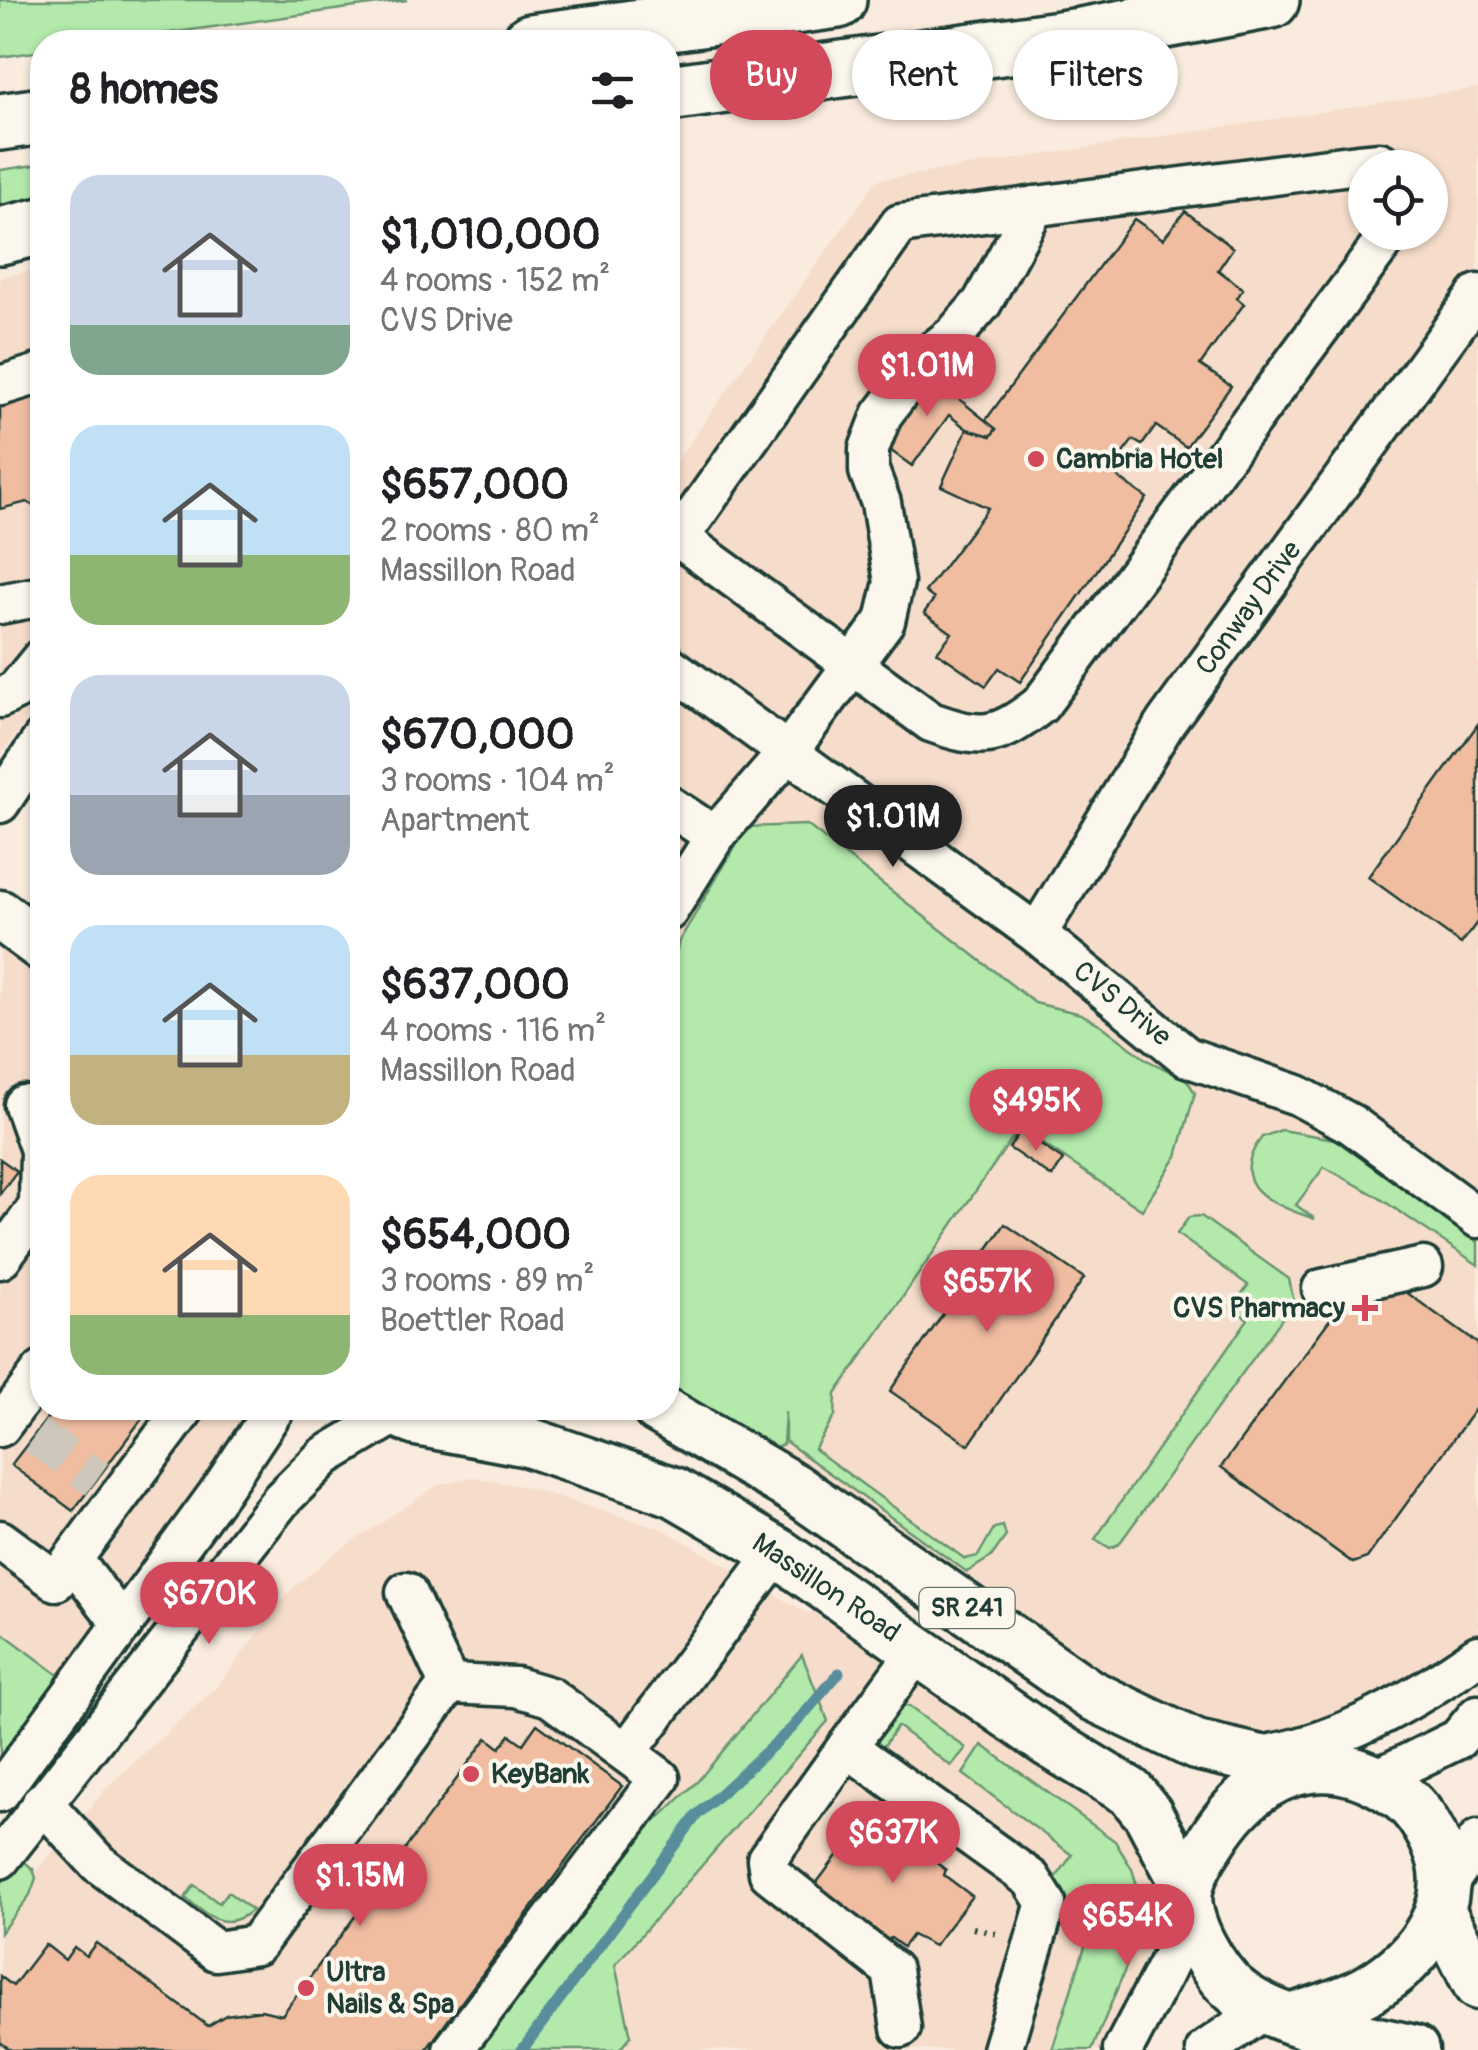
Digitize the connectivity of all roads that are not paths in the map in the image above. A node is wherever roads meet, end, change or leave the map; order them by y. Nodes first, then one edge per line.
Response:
1 (838, 0) edge
2 (1272, 0) edge
3 (619, 30) edge
4 (680, 91) edge
5 (30, 118) edge
6 (0, 122) edge
7 (1348, 165) edge
8 (1035, 206) junction
9 (30, 229) edge
10 (0, 236) edge
11 (1377, 250) edge
12 (1478, 294) edge
13 (30, 377) edge
14 (0, 386) edge
15 (680, 537) edge
16 (680, 539) edge
17 (30, 598) edge
18 (0, 604) edge
19 (854, 664) junction
20 (30, 673) edge
21 (680, 674) edge
22 (0, 698) edge
23 (788, 752) junction
24 (30, 758) edge
25 (0, 803) edge
26 (680, 813) edge
27 (715, 836) junction
28 (680, 893) edge
29 (0, 915) edge
30 (1037, 934) junction
31 (30, 937) edge
32 (22, 1096) edge
33 (30, 1120) edge
34 (30, 1218) edge
35 (1478, 1218) edge
36 (0, 1258) edge
37 (1423, 1267) dead end
38 (1322, 1289) dead end
39 (30, 1394) edge
40 (164, 1420) edge
41 (267, 1420) edge
42 (378, 1420) edge
43 (468, 1420) edge
44 (677, 1420) edge
45 (14, 1426) edge
46 (0, 1540) edge
47 (778, 1552) junction
48 (74, 1560) junction
49 (406, 1592) dead end
50 (123, 1625) junction
51 (918, 1650) junction
52 (1478, 1655) edge
53 (449, 1684) junction
54 (1478, 1715) edge
55 (847, 1747) junction
56 (626, 1752) junction
57 (1242, 1758) junction
58 (1296, 1768) junction
59 (1376, 1779) junction
60 (0, 1792) edge
61 (42, 1802) junction
62 (1478, 1840) edge
63 (0, 1859) edge
64 (1444, 1898) junction
65 (1190, 1904) junction
66 (1478, 1985) edge
67 (901, 2028) dead end
68 (1311, 2028) edge
69 (453, 2050) edge
70 (1002, 2050) edge
71 (1123, 2050) edge
72 (1206, 2050) edge
73 (1414, 2050) edge

1 - 3 highway
2 - 4 highway
5 - 6 highway
7 - 8 street
8 - 15 street
8 - 19 street
9 - 10 highway
11 - 19 street
12 - 30 street, Conway Drive
13 - 14 street
16 - 19 street
17 - 18 street
19 - 23 street
20 - 22 street
21 - 23 street, CVS Drive
23 - 27 street
23 - 30 street, CVS Drive
24 - 25 street
26 - 27 street
27 - 28 street
29 - 31 main road
30 - 35 street, CVS Drive
32 - 33 street
34 - 36 street
37 - 38 street
39 - 45 street
40 - 48 street
41 - 50 street
42 - 61 street
43 - 47 main road, Massillon Road / SR 241
44 - 57 main road, SR 241
46 - 48 street
47 - 51 main road, Massillon Road / SR 241
47 - 56 street
48 - 50 street
49 - 53 street
50 - 60 street
51 - 55 street
51 - 65 main road, Massillon Road / SR 241
52 - 57 street
53 - 56 street
53 - 61 street
54 - 59 street
55 - 67 street
55 - 70 street
56 - 69 street
57 - 58 main road, SR 241
58 - 59 main road
58 - 65 main road
59 - 64 main road
61 - 63 street
62 - 64 street
64 - 66 main road
64 - 68 main road
65 - 68 main road
65 - 71 street
68 - 72 street
68 - 73 main road

